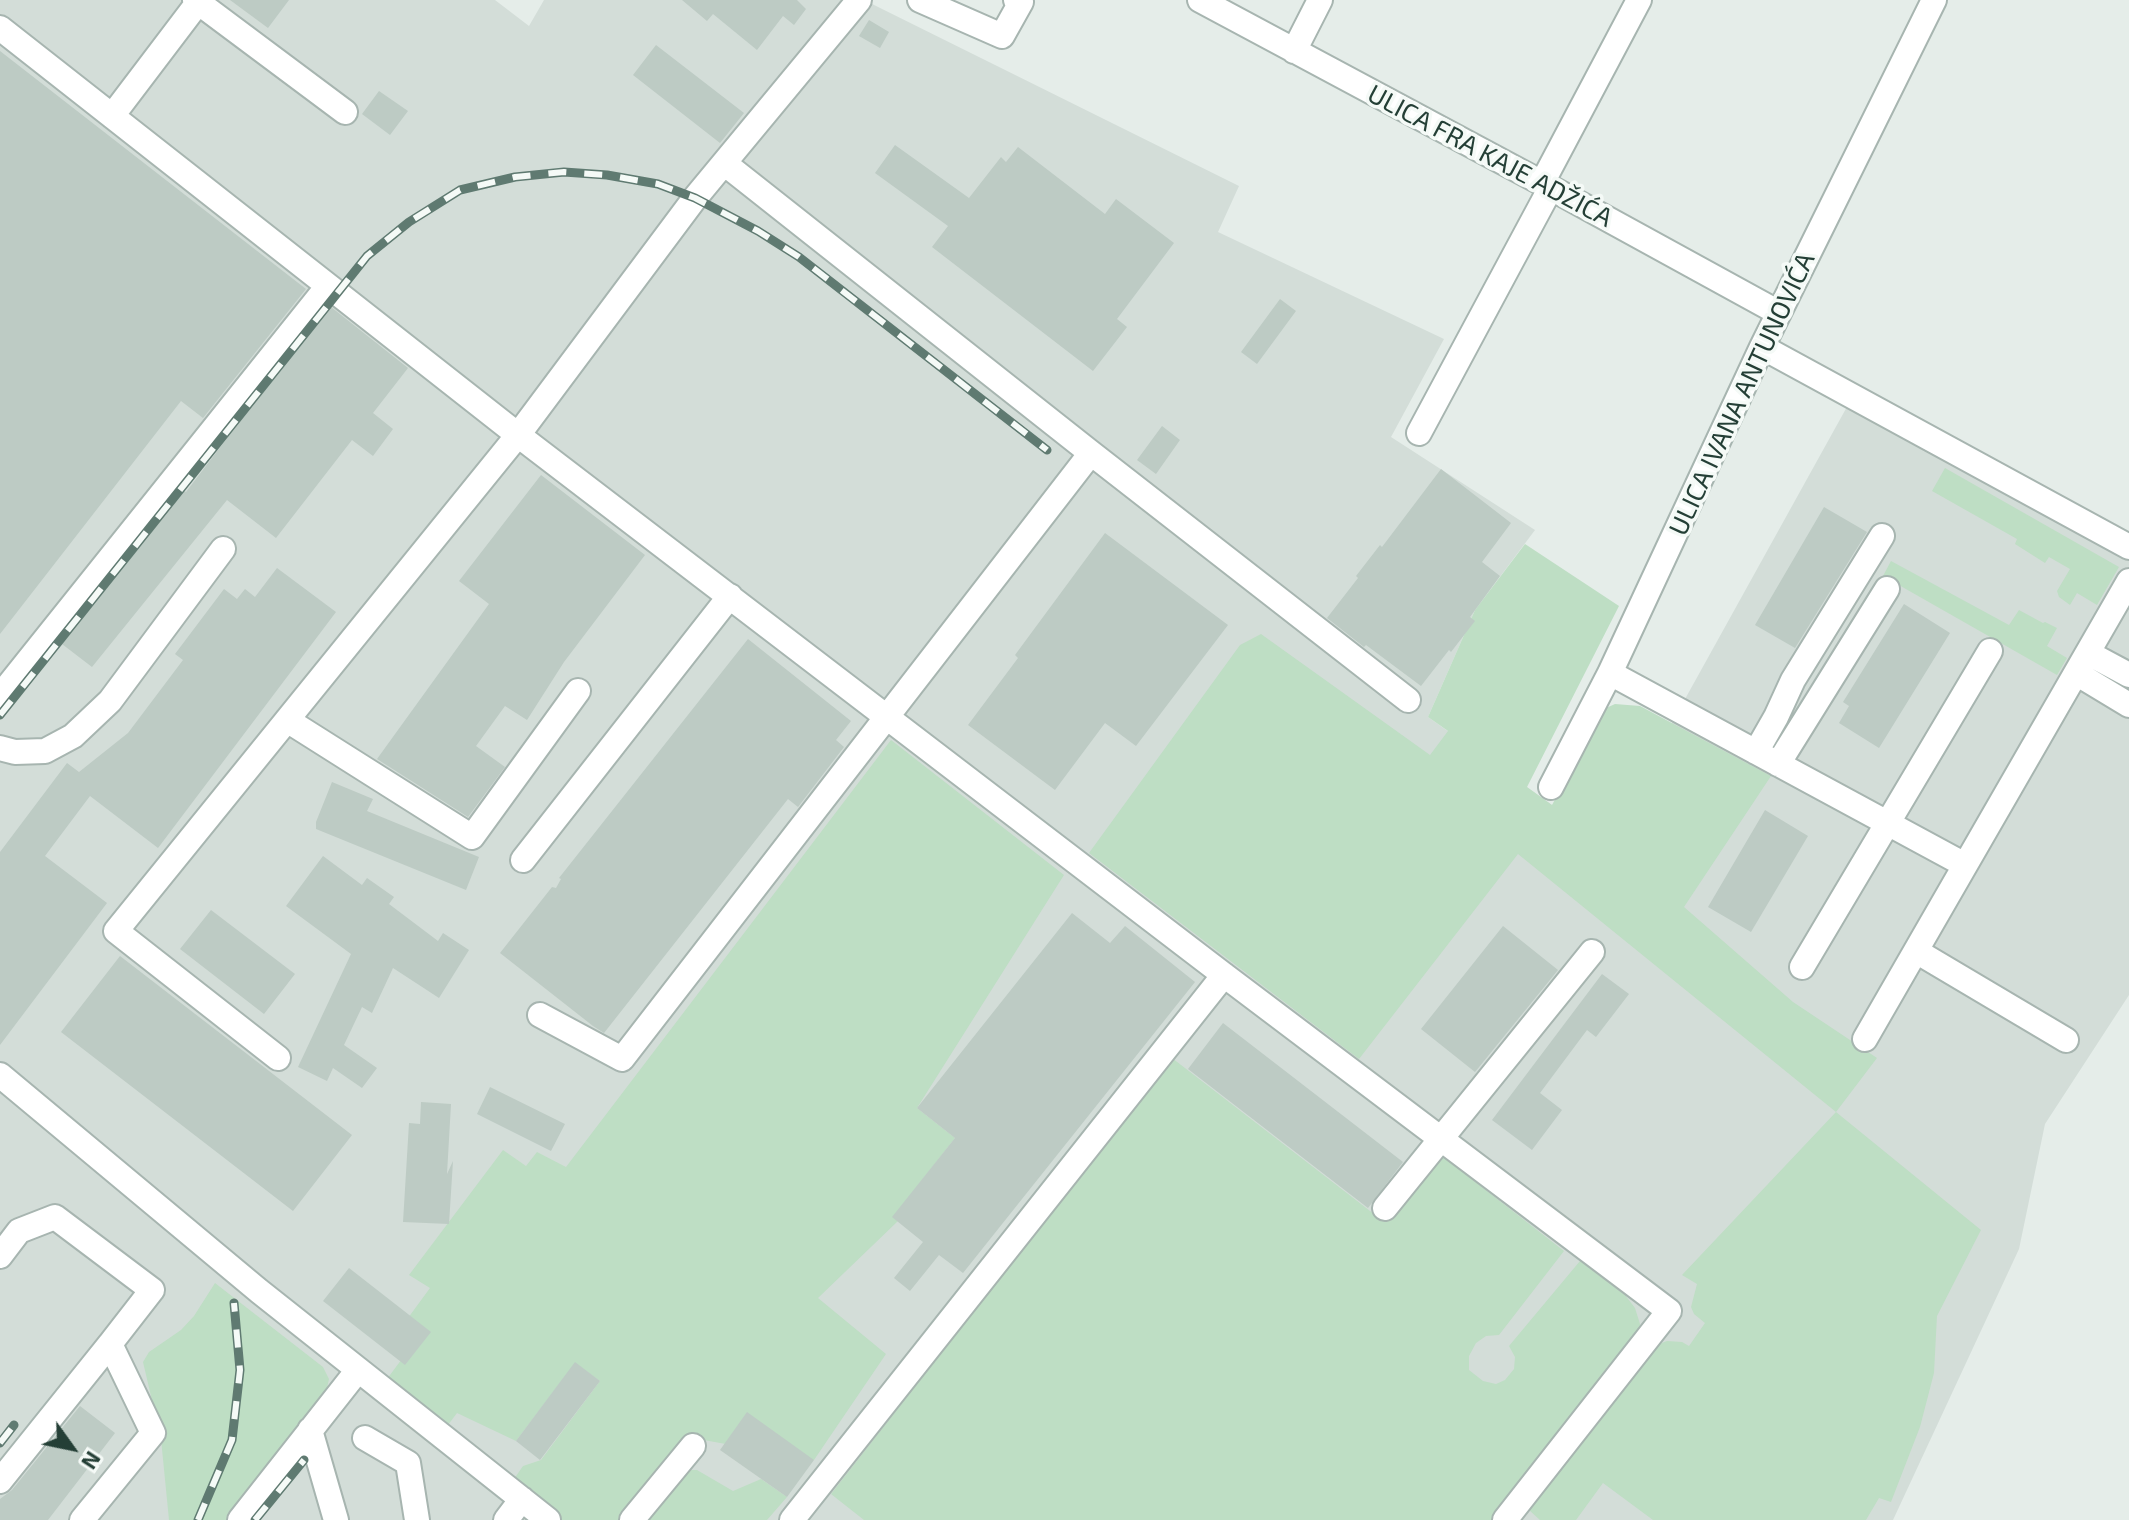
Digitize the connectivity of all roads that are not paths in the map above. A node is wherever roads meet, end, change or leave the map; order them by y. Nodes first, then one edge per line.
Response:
1 (859, 0) edge
2 (920, 0) edge
3 (1016, 0) edge
4 (1200, 0) edge
5 (1320, 0) edge
6 (1639, 0) edge
7 (1934, 0) edge
8 (198, 1) edge
9 (0, 28) edge
10 (1294, 51) junction
11 (345, 112) dead end
12 (112, 116) junction
13 (724, 163) junction
14 (1546, 186) junction
15 (328, 286) junction
16 (1779, 313) junction
17 (1762, 347) junction
18 (1419, 433) dead end
19 (518, 435) junction
20 (1091, 453) junction
21 (1882, 536) dead end
22 (2129, 547) edge
23 (223, 549) dead end
24 (2129, 581) edge
25 (1887, 589) dead end
26 (730, 596) junction
27 (1990, 651) dead end
28 (2082, 663) junction
29 (1610, 673) junction
30 (2129, 675) edge
31 (578, 691) dead end
32 (0, 696) edge
33 (1408, 700) dead end
34 (2129, 705) edge
35 (886, 715) junction
36 (287, 720) junction
37 (0, 748) edge
38 (1767, 758) junction
39 (1551, 787) dead end
40 (1888, 823) junction
41 (523, 860) dead end
42 (1965, 865) junction
43 (1916, 951) junction
44 (1592, 952) dead end
45 (1802, 967) dead end
46 (1224, 975) junction
47 (540, 1015) dead end
48 (1865, 1039) dead end
49 (2066, 1040) dead end
50 (278, 1058) dead end
51 (0, 1075) edge
52 (1441, 1139) junction
53 (1385, 1208) dead end
54 (0, 1256) edge
55 (110, 1344) junction
56 (358, 1370) junction
57 (310, 1430) junction
58 (365, 1438) dead end
59 (693, 1446) dead end
60 (0, 1481) edge
61 (522, 1499) junction
62 (805, 1516) edge
63 (82, 1520) edge
64 (240, 1520) edge
65 (336, 1520) edge
66 (417, 1520) edge
67 (506, 1520) edge
68 (548, 1520) edge
69 (632, 1520) edge
70 (1505, 1520) edge

1 - 13 street
2 - 3 street
4 - 10 street, ULICA FRA KAJE ADŽIĆA
5 - 10 street
6 - 14 street
7 - 16 street, ULICA IVANA ANTUNOVIĆA
8 - 11 street
8 - 12 street
9 - 12 street
10 - 14 street, ULICA FRA KAJE ADŽIĆA
12 - 15 street
13 - 19 street
13 - 20 street
14 - 16 street, ULICA FRA KAJE ADŽIĆA
14 - 18 street
15 - 19 street
15 - 32 street
16 - 17 street, ULICA IVANA ANTUNOVIĆA
17 - 22 street
17 - 29 street, ULICA IVANA ANTUNOVIĆA
19 - 26 street
19 - 36 street
20 - 33 street
20 - 35 street
21 - 38 street
23 - 37 street
24 - 28 street
25 - 38 street
26 - 35 street
26 - 41 street
27 - 40 street
28 - 30 street
28 - 34 street
28 - 42 street
29 - 38 street
29 - 39 street, ULICA IVANA ANTUNOVIĆA
31 - 36 street
35 - 46 street
35 - 47 street
36 - 50 street
38 - 40 street
40 - 42 street
40 - 45 street
42 - 43 street
43 - 48 street
43 - 49 street
44 - 52 street
46 - 52 street
46 - 62 street
51 - 56 street
52 - 53 street
52 - 70 street
54 - 55 street
55 - 60 street
55 - 63 street
56 - 57 street
56 - 61 street
57 - 64 street
57 - 65 street
58 - 66 street
59 - 69 street
61 - 67 street
61 - 68 street

